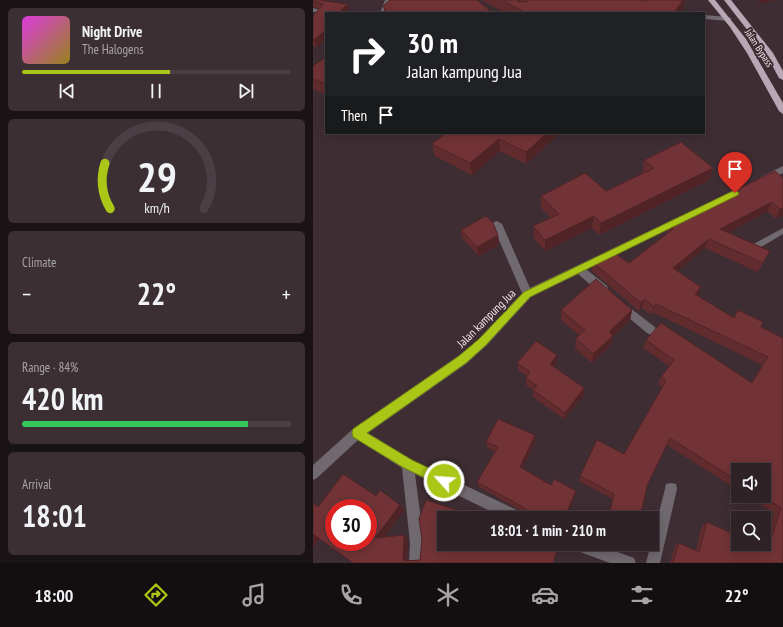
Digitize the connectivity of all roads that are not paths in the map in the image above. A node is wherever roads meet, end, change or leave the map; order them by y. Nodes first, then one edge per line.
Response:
1 (387, 0) edge
2 (711, 0) edge
3 (727, 0) edge
4 (313, 10) edge
5 (383, 12) edge
6 (705, 17) edge
7 (729, 19) junction
8 (313, 21) edge
9 (783, 78) edge
10 (783, 111) edge
11 (783, 169) edge
12 (756, 182) edge
13 (692, 213) edge
14 (497, 224) dead end
15 (783, 231) edge
16 (753, 248) edge
17 (579, 268) junction
18 (527, 294) junction
19 (651, 330) dead end
20 (357, 433) junction
21 (408, 464) junction
22 (313, 474) edge
23 (671, 488) dead end
24 (504, 511) edge
25 (596, 551) edge
26 (416, 563) edge
27 (629, 563) edge
28 (653, 563) edge

1 - 5 lane
2 - 7 highway, Jalan Bypass
3 - 9 highway, Jalan Bypass
4 - 8 street
6 - 7 lane
7 - 10 highway, Jalan Bypass
11 - 12 street
13 - 17 street, Jalan kampung Jua
14 - 18 street
15 - 16 lane
17 - 18 street, Jalan kampung Jua
17 - 19 street
18 - 20 street, Jalan kampung Jua
20 - 21 street
20 - 22 street, Jalan kampung Jua
21 - 24 street
21 - 26 street
23 - 28 street
25 - 27 street

